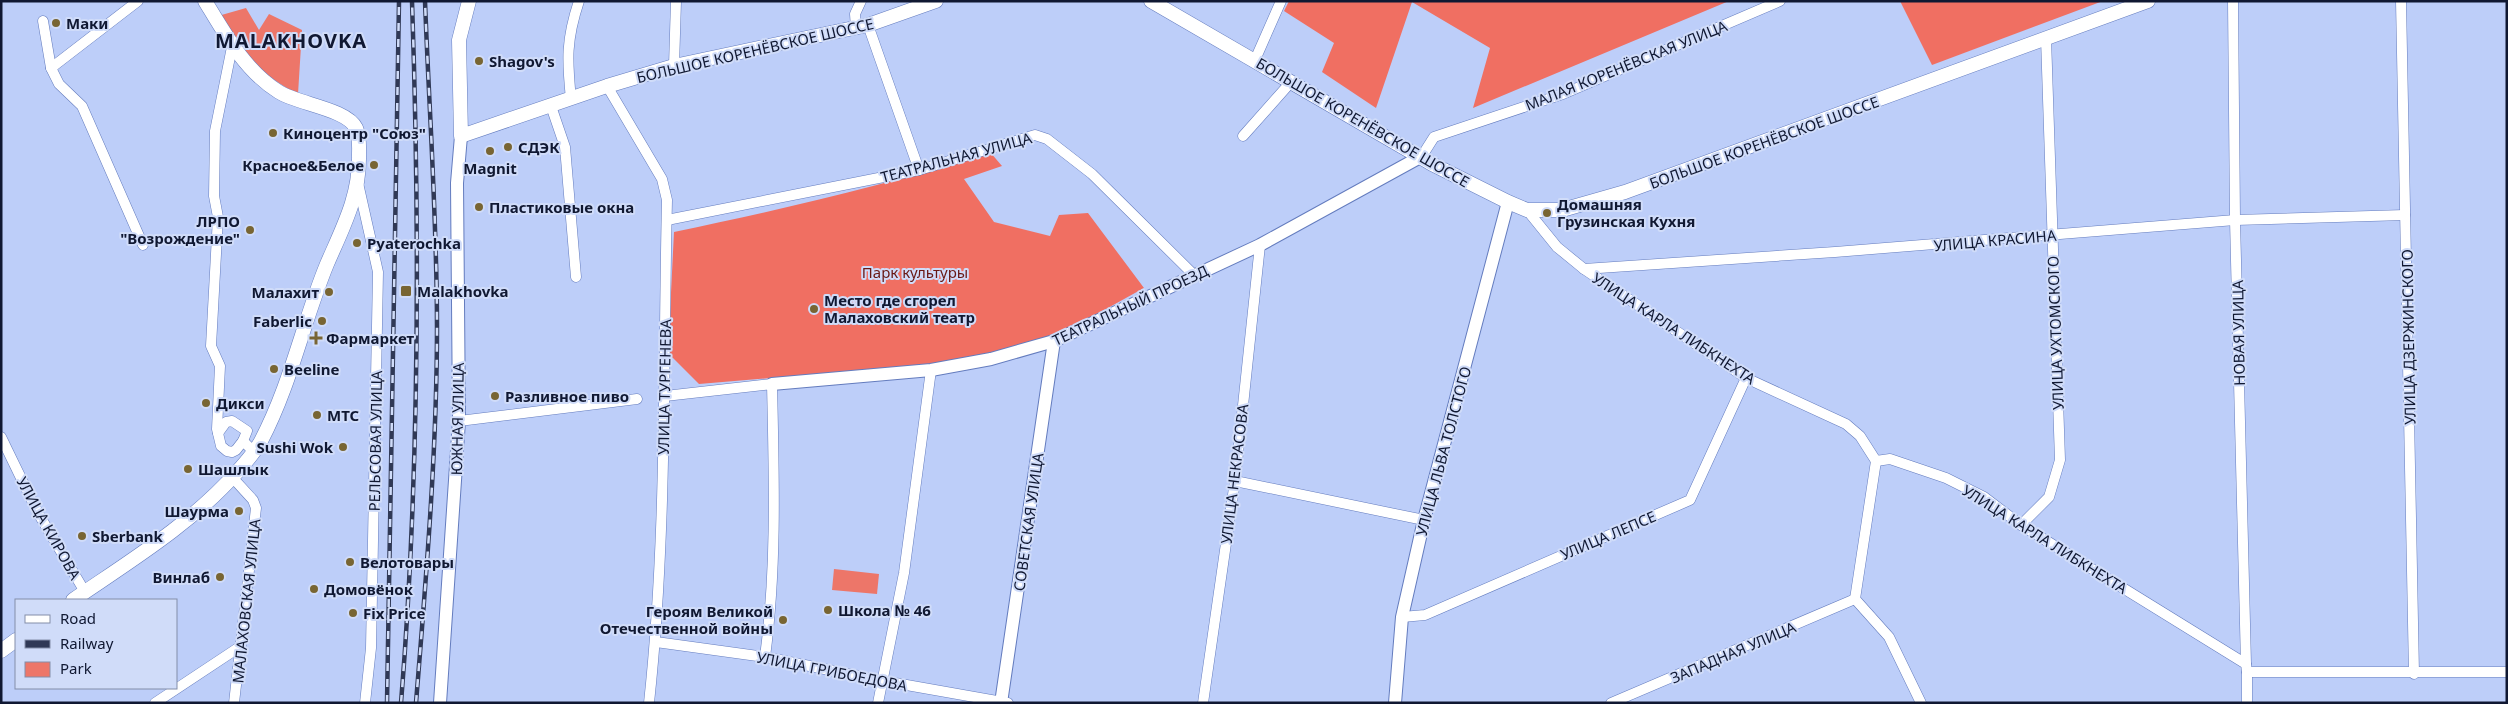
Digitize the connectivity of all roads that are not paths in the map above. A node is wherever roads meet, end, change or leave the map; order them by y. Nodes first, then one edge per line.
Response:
1 (138, 1) edge
2 (205, 1) edge
3 (469, 1) edge
4 (579, 1) edge
5 (676, 1) edge
6 (861, 1) edge
7 (936, 1) edge
8 (1151, 1) edge
9 (1281, 1) edge
10 (1780, 1) edge
11 (2148, 1) edge
12 (2233, 1) edge
13 (2401, 1) edge
14 (1170, 6) edge
15 (43, 21) dead end
16 (862, 26) junction
17 (2046, 38) junction
18 (232, 47) junction
19 (1255, 60) junction
20 (674, 66) junction
21 (52, 68) junction
22 (1291, 82) junction
23 (607, 86) junction
24 (571, 100) junction
25 (551, 106) junction
26 (461, 136) junction
27 (1243, 136) dead end
28 (1422, 156) junction
29 (919, 170) junction
30 (358, 182) junction
31 (1508, 202) junction
32 (1527, 210) junction
33 (2405, 215) junction
34 (667, 220) junction
35 (2235, 220) junction
36 (2051, 235) junction
37 (143, 245) dead end
38 (1260, 246) junction
39 (1584, 269) junction
40 (1195, 276) junction
41 (576, 277) dead end
42 (1054, 341) junction
43 (931, 370) junction
44 (1746, 378) junction
45 (772, 384) junction
46 (665, 396) junction
47 (637, 400) dead end
48 (459, 421) junction
49 (218, 433) junction
50 (1, 438) edge
51 (243, 441) junction
52 (254, 452) junction
53 (1876, 460) junction
54 (232, 477) junction
55 (1235, 481) junction
56 (1424, 520) junction
57 (2021, 525) junction
58 (79, 596) edge
59 (1855, 599) junction
60 (1402, 616) junction
61 (15, 641) edge
62 (656, 642) junction
63 (241, 646) junction
64 (1, 651) edge
65 (765, 657) junction
66 (2246, 668) junction
67 (2507, 672) edge
68 (2414, 674) junction
69 (884, 681) junction
70 (178, 688) edge
71 (176, 689) edge
72 (155, 703) edge
73 (234, 703) edge
74 (365, 703) edge
75 (440, 703) edge
76 (649, 703) edge
77 (878, 703) edge
78 (1003, 703) edge
79 (1203, 703) edge
80 (1394, 703) edge
81 (1611, 703) edge
82 (1921, 703) edge
83 (2247, 703) edge

1 - 21 street
2 - 18 main road
3 - 26 main road
4 - 24 street
5 - 20 street
6 - 16 street
7 - 16 main road, БОЛЬШОЕ КОРЕНЁВСКОЕ ШОССЕ
8 - 14 main road, БОЛЬШОЕ КОРЕНЁВСКОЕ ШОССЕ
9 - 19 street
10 - 28 street, МАЛАЯ КОРЕНЁВСКАЯ УЛИЦА
11 - 17 main road, БОЛЬШОЕ КОРЕНЁВСКОЕ ШОССЕ
12 - 35 street, НОВАЯ УЛИЦА
13 - 33 street, УЛИЦА ДЗЕРЖИНСКОГО
14 - 19 main road, БОЛЬШОЕ КОРЕНЁВСКОЕ ШОССЕ
15 - 21 street
16 - 20 main road, БОЛЬШОЕ КОРЕНЁВСКОЕ ШОССЕ
16 - 29 street
17 - 32 main road, БОЛЬШОЕ КОРЕНЁВСКОЕ ШОССЕ
17 - 36 street, УЛИЦА УХТОМСКОГО
18 - 30 main road
18 - 49 street
19 - 22 main road, БОЛЬШОЕ КОРЕНЁВСКОЕ ШОССЕ
20 - 23 main road, БОЛЬШОЕ КОРЕНЁВСКОЕ ШОССЕ
21 - 37 street
22 - 27 street
22 - 28 main road, БОЛЬШОЕ КОРЕНЁВСКОЕ ШОССЕ
23 - 24 main road, БОЛЬШОЕ КОРЕНЁВСКОЕ ШОССЕ
23 - 34 street, УЛИЦА ТУРГЕНЕВА
24 - 25 main road, БОЛЬШОЕ КОРЕНЁВСКОЕ ШОССЕ
25 - 26 main road, БОЛЬШОЕ КОРЕНЁВСКОЕ ШОССЕ
25 - 41 street
26 - 48 street, ЮЖНАЯ УЛИЦА
28 - 31 main road, БОЛЬШОЕ КОРЕНЁВСКОЕ ШОССЕ
28 - 38 street, ТЕАТРАЛЬНЫЙ ПРОЕЗД
29 - 34 street, ТЕАТРАЛЬНАЯ УЛИЦА
29 - 40 street, ТЕАТРАЛЬНАЯ УЛИЦА
30 - 52 main road
30 - 74 street, РЕЛЬСОВАЯ УЛИЦА
31 - 32 main road, БОЛЬШОЕ КОРЕНЁВСКОЕ ШОССЕ
31 - 56 street, УЛИЦА ЛЬВА ТОЛСТОГО
32 - 39 street, УЛИЦА КАРЛА ЛИБКНЕХТА
33 - 35 street, УЛИЦА КРАСИНА
33 - 68 street, УЛИЦА ДЗЕРЖИНСКОГО
34 - 46 street, УЛИЦА ТУРГЕНЕВА
35 - 36 street, УЛИЦА КРАСИНА
35 - 66 street, НОВАЯ УЛИЦА
36 - 39 street, УЛИЦА КРАСИНА
36 - 57 street, УЛИЦА УХТОМСКОГО
38 - 40 street, ТЕАТРАЛЬНЫЙ ПРОЕЗД
38 - 55 street, УЛИЦА НЕКРАСОВА
39 - 44 street, УЛИЦА КАРЛА ЛИБКНЕХТА
40 - 42 street, ТЕАТРАЛЬНЫЙ ПРОЕЗД
42 - 43 street, ТЕАТРАЛЬНЫЙ ПРОЕЗД
42 - 78 street, СОВЕТСКАЯ УЛИЦА
43 - 45 street, ТЕАТРАЛЬНЫЙ ПРОЕЗД
43 - 69 street
44 - 53 street, УЛИЦА КАРЛА ЛИБКНЕХТА
44 - 60 street, УЛИЦА ЛЕПСЕ
45 - 46 street, ТЕАТРАЛЬНЫЙ ПРОЕЗД
45 - 65 street
46 - 62 street, УЛИЦА ТУРГЕНЕВА
47 - 48 street
48 - 75 street, ЮЖНАЯ УЛИЦА
49 - 51 street
49 - 51 street
50 - 58 street, УЛИЦА КИРОВА
51 - 52 street
52 - 54 main road
53 - 57 street, УЛИЦА КАРЛА ЛИБКНЕХТА
53 - 59 street
54 - 58 main road
54 - 63 street, МАЛАХОВСКАЯ УЛИЦА
55 - 56 street
55 - 79 street, УЛИЦА НЕКРАСОВА
56 - 60 street, УЛИЦА ЛЬВА ТОЛСТОГО
57 - 66 street, УЛИЦА КАРЛА ЛИБКНЕХТА
59 - 81 street, ЗАПАДНАЯ УЛИЦА
59 - 82 street
60 - 80 street, УЛИЦА ЛЬВА ТОЛСТОГО
61 - 64 main road
62 - 65 street, УЛИЦА ГРИБОЕДОВА
62 - 76 street, УЛИЦА ТУРГЕНЕВА
63 - 70 street
63 - 73 street, МАЛАХОВСКАЯ УЛИЦА
65 - 69 street, УЛИЦА ГРИБОЕДОВА
66 - 68 street
66 - 83 street, НОВАЯ УЛИЦА
67 - 68 street
69 - 77 street
69 - 78 street, УЛИЦА ГРИБОЕДОВА
71 - 72 street

